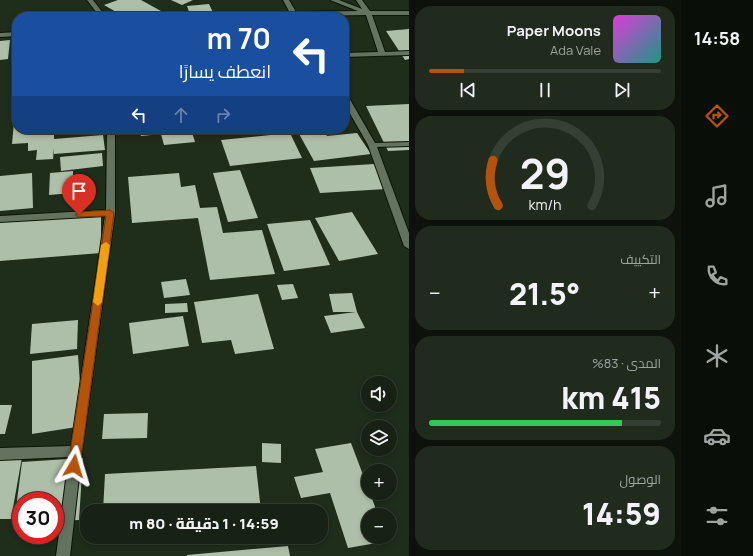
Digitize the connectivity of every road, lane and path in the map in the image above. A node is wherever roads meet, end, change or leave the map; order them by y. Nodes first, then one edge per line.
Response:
1 (90, 0) edge
2 (286, 0) edge
3 (333, 0) edge
4 (359, 0) edge
5 (99, 12) edge
6 (293, 12) edge
7 (368, 13) junction
8 (409, 13) edge
9 (349, 14) edge
10 (12, 34) edge
11 (0, 35) edge
12 (409, 53) edge
13 (382, 54) junction
14 (349, 55) edge
15 (349, 105) edge
16 (111, 134) edge
17 (409, 144) edge
18 (372, 145) junction
19 (110, 213) junction
20 (0, 219) edge
21 (409, 246) edge
22 (76, 451) junction
23 (0, 454) edge
24 (63, 556) edge

1 - 5 street
2 - 6 street
3 - 7 street
4 - 7 street
7 - 8 street
7 - 9 street
7 - 13 street
10 - 11 street
12 - 13 street
13 - 14 street
15 - 18 street
16 - 19 street
17 - 18 street
18 - 21 street
19 - 20 street
19 - 22 street
22 - 23 street
22 - 24 street

